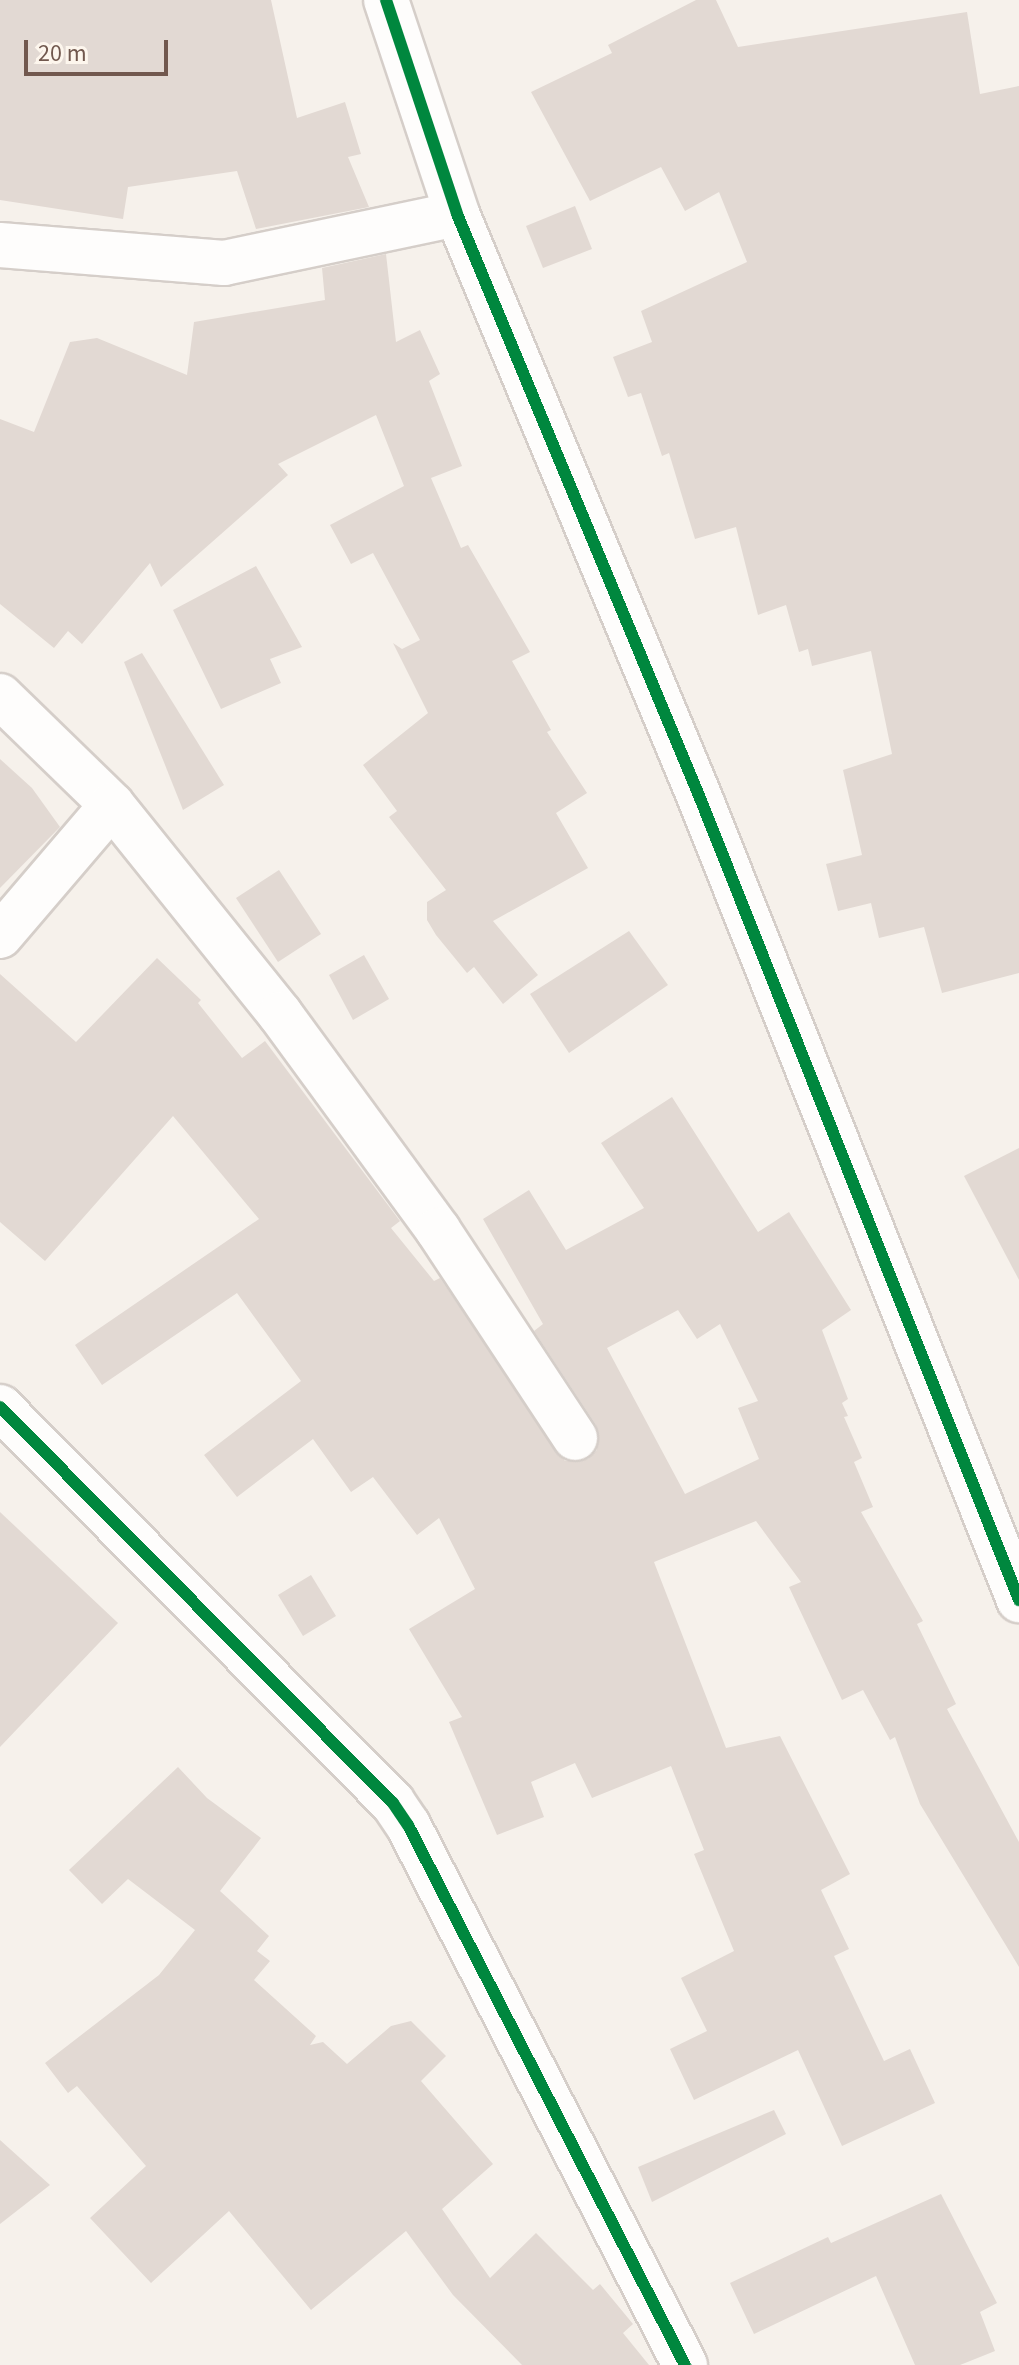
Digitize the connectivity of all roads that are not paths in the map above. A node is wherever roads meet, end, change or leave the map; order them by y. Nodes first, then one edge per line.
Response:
1 (386, 0) edge
2 (457, 214) junction
3 (0, 245) edge
4 (0, 696) edge
5 (112, 805) junction
6 (0, 936) edge
7 (0, 1407) edge
8 (575, 1438) dead end
9 (1019, 1600) edge
10 (685, 2365) edge

1 - 2 street
2 - 3 street
2 - 9 street
4 - 5 street
5 - 6 street
5 - 8 street
7 - 10 street

